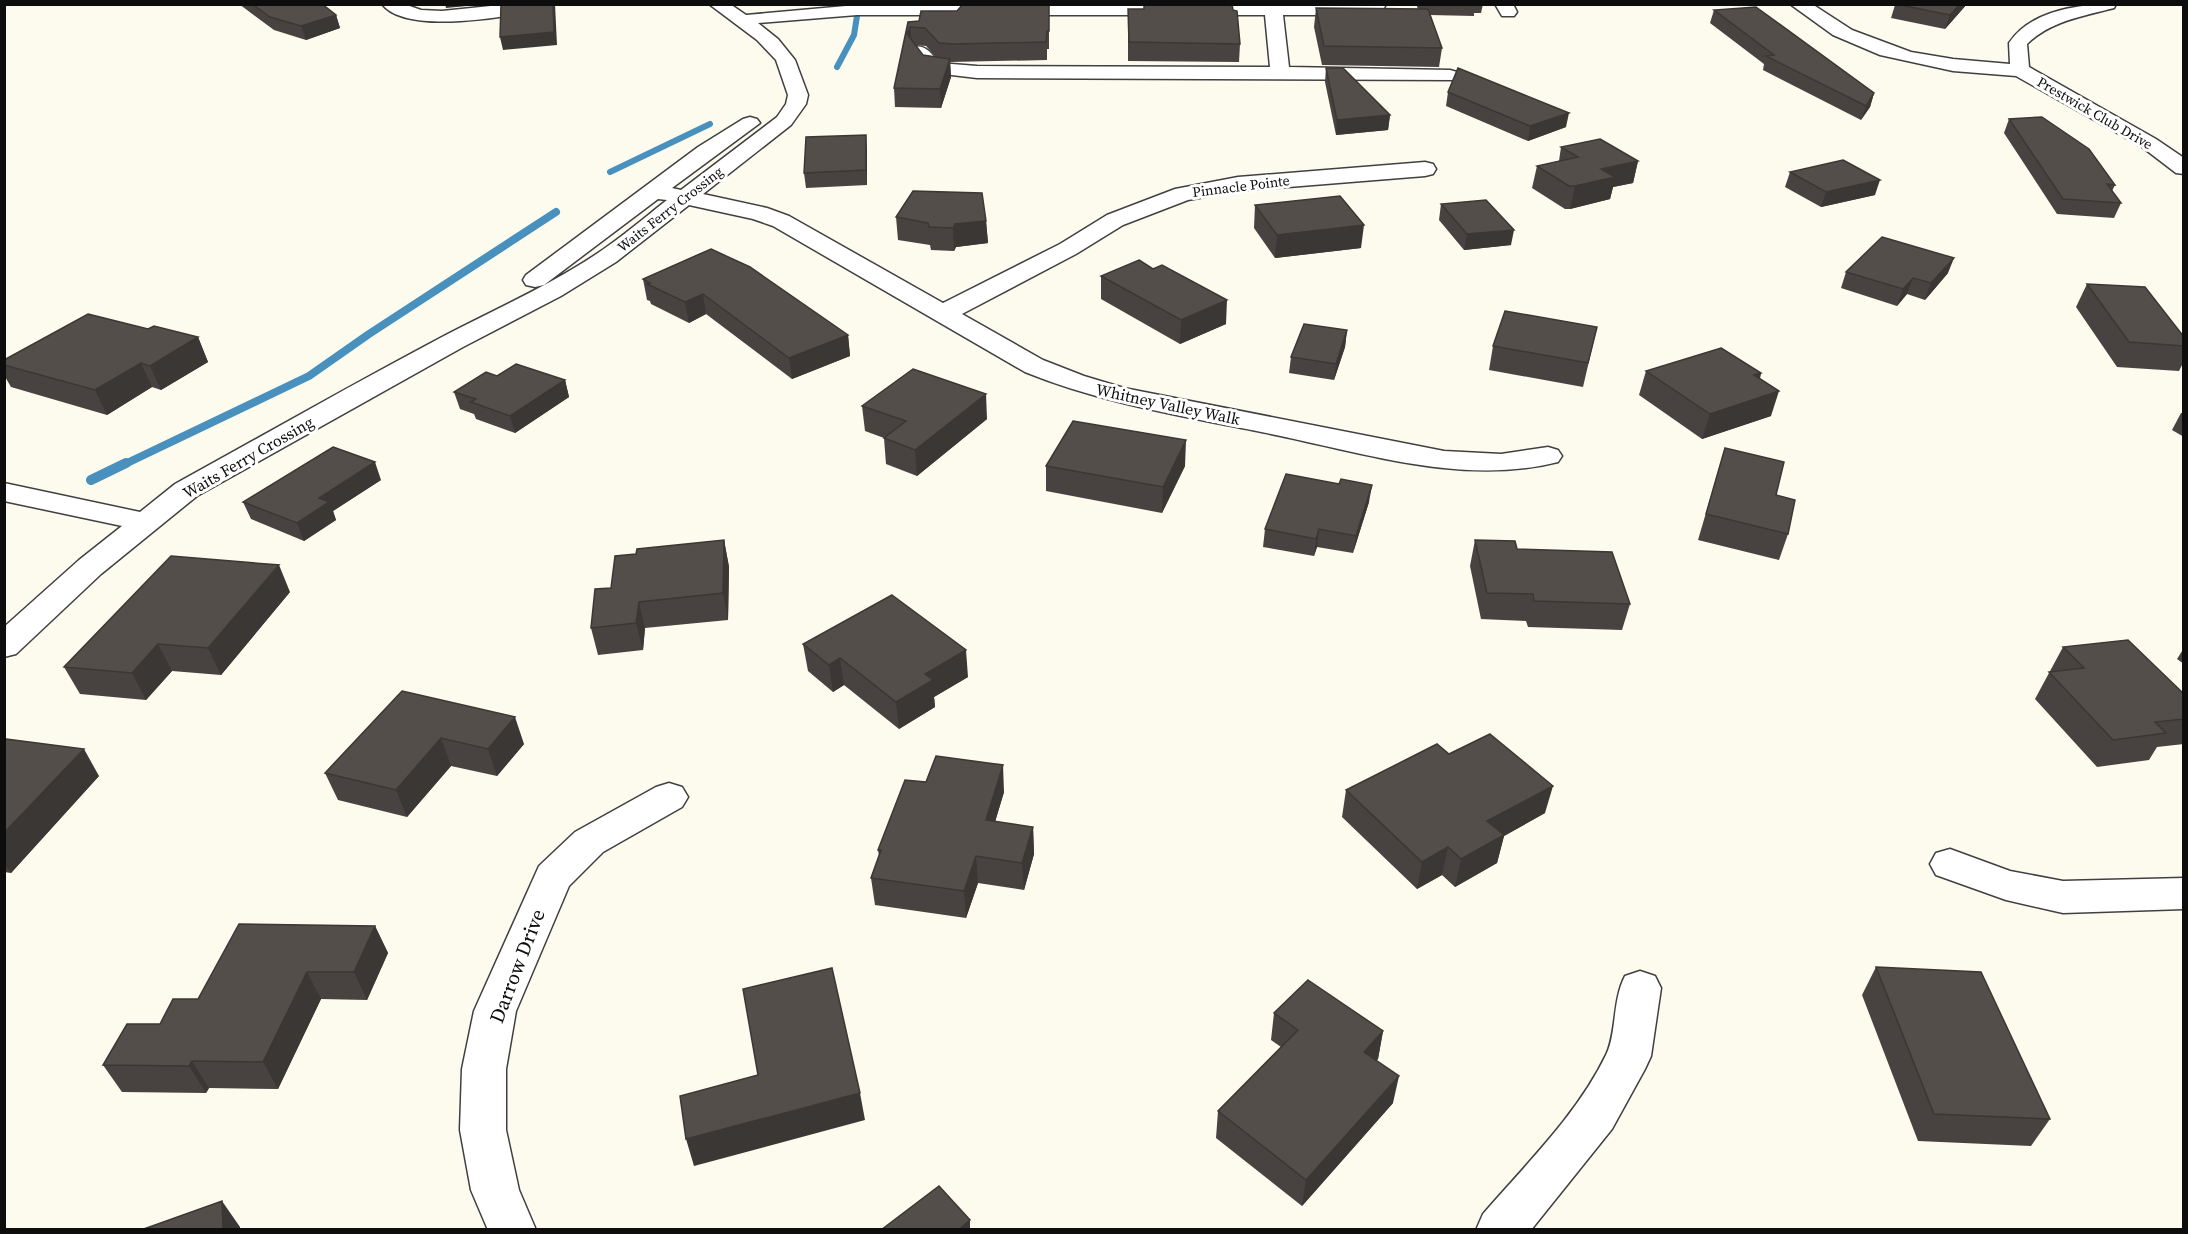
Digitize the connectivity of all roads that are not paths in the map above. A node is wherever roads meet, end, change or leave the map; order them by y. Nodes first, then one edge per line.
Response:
1 (390, 4) edge
2 (541, 4) edge
3 (717, 4) edge
4 (784, 4) edge
5 (1798, 4) edge
6 (2108, 4) edge
7 (1377, 5) edge
8 (1082, 6) edge
9 (920, 7) edge
10 (1274, 9) junction
11 (750, 20) junction
12 (919, 51) edge
13 (2020, 70) junction
14 (1280, 73) junction
15 (1450, 76) dead end
16 (792, 88) junction
17 (2184, 168) edge
18 (1425, 169) dead end
19 (654, 191) junction
20 (686, 197) junction
21 (632, 207) junction
22 (666, 213) junction
23 (819, 245) junction
24 (942, 314) junction
25 (454, 341) junction
26 (1548, 456) dead end
27 (4, 492) edge
28 (146, 522) junction
29 (4, 646) edge
30 (669, 797) dead end
31 (1950, 864) dead end
32 (2184, 893) edge
33 (1640, 988) dead end
34 (512, 1230) edge
35 (1500, 1230) edge

1 - 2 street
3 - 11 street, Waits Ferry Crossing
4 - 11 street
5 - 13 street
6 - 13 street, Prestwick Club Drive
7 - 10 street
8 - 9 street
8 - 10 street
9 - 11 street
10 - 14 street
11 - 16 street, Waits Ferry Crossing
12 - 14 street
13 - 17 street, Prestwick Club Drive
14 - 15 street
16 - 19 street, Waits Ferry Crossing
16 - 20 street, Waits Ferry Crossing
18 - 24 street, Pinnacle Pointe
19 - 20 street, Whitney Valley Walk
19 - 21 street, Waits Ferry Crossing
20 - 22 street, Waits Ferry Crossing
20 - 23 street, Whitney Valley Walk
21 - 22 street, Whitney Valley Walk
21 - 25 street, Waits Ferry Crossing
22 - 23 street, Whitney Valley Walk
22 - 25 street, Waits Ferry Crossing
23 - 24 street, Whitney Valley Walk
24 - 26 street, Whitney Valley Walk
25 - 28 street, Waits Ferry Crossing
27 - 28 street
28 - 29 street, Waits Ferry Crossing
30 - 34 street, Darrow Drive
31 - 32 street
33 - 35 street

